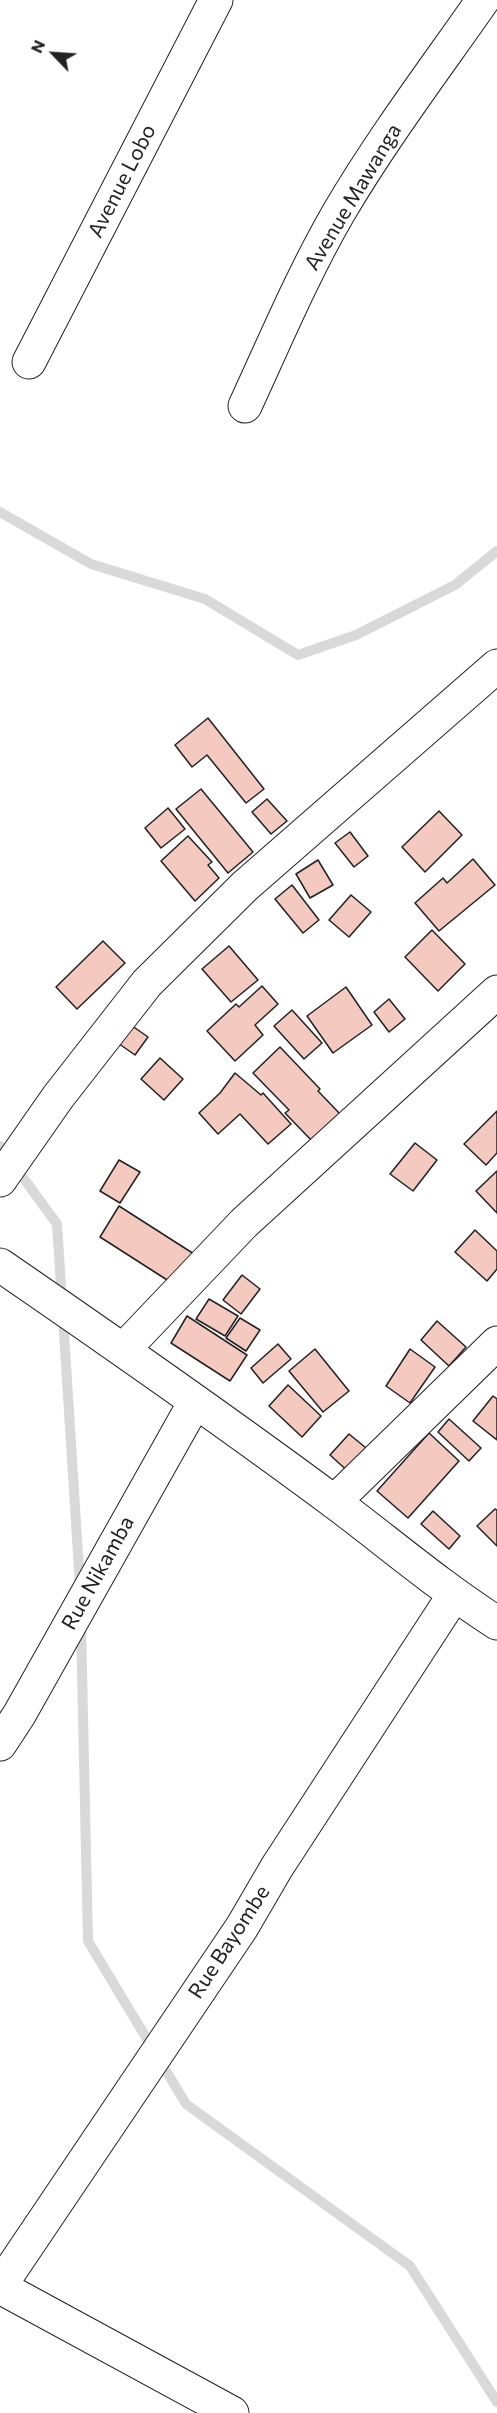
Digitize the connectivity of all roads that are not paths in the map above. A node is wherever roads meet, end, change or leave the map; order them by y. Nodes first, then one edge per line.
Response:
1 (216, 0) edge
2 (483, 0) edge
3 (29, 362) dead end
4 (245, 406) dead end
5 (497, 666) edge
6 (497, 993) edge
7 (0, 1180) edge
8 (0, 1265) edge
9 (497, 1343) edge
10 (123, 1350) junction
11 (195, 1402) junction
12 (334, 1502) junction
13 (454, 1595) junction
14 (497, 1623) edge
15 (0, 1744) edge
16 (0, 2286) edge
17 (232, 2413) edge

1 - 3 street, Avenue Lobo
2 - 4 street, Avenue Mawanga
5 - 7 street
6 - 10 street
8 - 10 street
9 - 12 street
10 - 11 street
11 - 12 street
11 - 15 street, Rue Nikamba
12 - 13 street
13 - 14 street
13 - 16 street, Rue Bayombe
16 - 17 street

